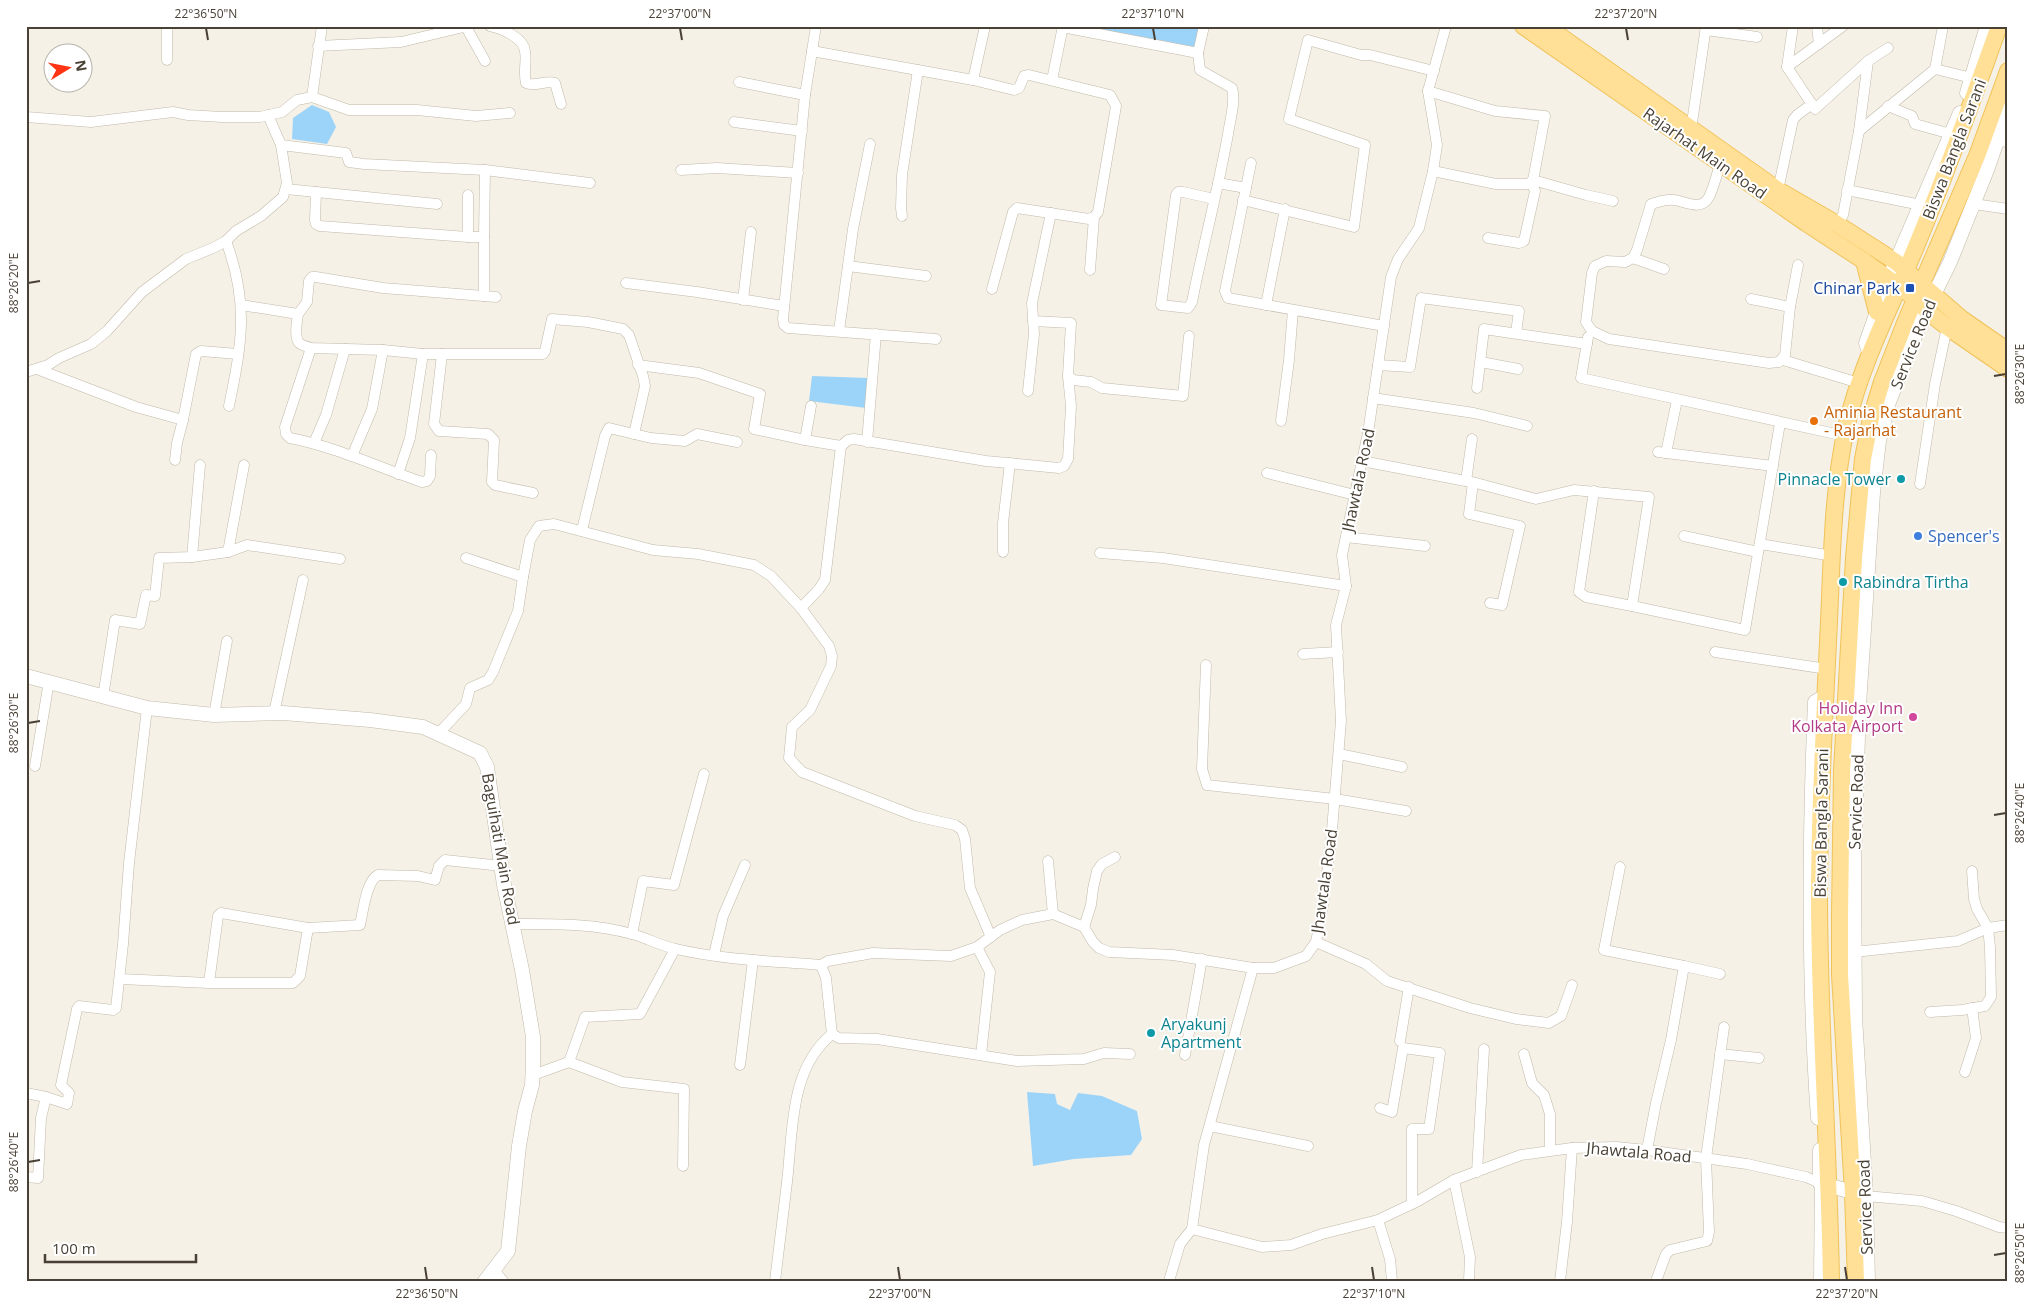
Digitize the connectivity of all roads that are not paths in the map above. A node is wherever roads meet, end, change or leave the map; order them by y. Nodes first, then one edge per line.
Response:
1 (167, 26) edge
2 (322, 26) edge
3 (467, 26) edge
4 (490, 26) edge
5 (816, 26) edge
6 (985, 26) edge
7 (1204, 26) edge
8 (1446, 26) edge
9 (1523, 26) edge
10 (1546, 26) edge
11 (1793, 26) edge
12 (1817, 26) edge
13 (1843, 26) edge
14 (1943, 26) edge
15 (1987, 26) edge
16 (1999, 26) edge
17 (1062, 27) edge
18 (1706, 28) edge
19 (512, 30) edge
20 (1757, 37) dead end
21 (1819, 44) junction
22 (318, 46) junction
23 (1888, 48) dead end
24 (812, 52) junction
25 (1198, 53) junction
26 (167, 60) dead end
27 (485, 61) dead end
28 (1868, 61) junction
29 (1787, 67) junction
30 (1934, 69) junction
31 (918, 70) junction
32 (1434, 71) junction
33 (2008, 71) edge
34 (1972, 78) junction
35 (973, 80) junction
36 (1052, 80) junction
37 (739, 82) dead end
38 (1428, 91) junction
39 (805, 95) junction
40 (312, 97) junction
41 (561, 104) dead end
42 (1812, 104) junction
43 (1888, 106) junction
44 (2008, 109) edge
45 (510, 113) dead end
46 (268, 115) junction
47 (26, 117) edge
48 (734, 122) dead end
49 (1691, 130) junction
50 (802, 131) junction
51 (1859, 131) junction
52 (1951, 134) junction
53 (2003, 142) edge
54 (870, 144) dead end
55 (281, 145) junction
56 (1250, 163) dead end
57 (1720, 164) junction
58 (485, 170) junction
59 (681, 170) dead end
60 (1433, 171) junction
61 (798, 173) junction
62 (1532, 181) junction
63 (590, 183) dead end
64 (1218, 183) junction
65 (1246, 188) junction
66 (286, 189) junction
67 (1778, 190) junction
68 (1847, 190) junction
69 (316, 192) junction
70 (468, 195) dead end
71 (1214, 199) junction
72 (1243, 200) junction
73 (1613, 201) dead end
74 (437, 204) dead end
75 (1974, 204) junction
76 (1921, 205) junction
77 (2008, 209) edge
78 (1285, 210) junction
79 (1051, 212) junction
80 (902, 216) dead end
81 (1094, 217) junction
82 (1837, 224) junction
83 (751, 232) dead end
84 (468, 236) junction
85 (484, 237) junction
86 (1488, 238) dead end
87 (226, 240) junction
88 (1633, 258) junction
89 (1864, 261) junction
90 (1798, 265) dead end
91 (848, 266) junction
92 (1901, 266) junction
93 (1664, 269) dead end
94 (1090, 270) dead end
95 (926, 276) dead end
96 (626, 282) dead end
97 (1894, 282) junction
98 (1928, 288) junction
99 (992, 289) dead end
100 (484, 296) junction
101 (496, 297) dead end
102 (1750, 298) dead end
103 (743, 300) junction
104 (242, 305) junction
105 (1266, 305) junction
106 (1921, 305) junction
107 (784, 306) junction
108 (1790, 307) junction
109 (1293, 310) junction
110 (1877, 312) junction
111 (298, 314) junction
112 (1033, 321) junction
113 (1384, 326) junction
114 (1947, 327) junction
115 (839, 331) junction
116 (1516, 333) junction
117 (876, 334) junction
118 (1189, 336) dead end
119 (936, 339) dead end
120 (311, 348) junction
121 (345, 349) junction
122 (383, 350) junction
123 (2008, 351) edge
124 (238, 354) junction
125 (424, 354) junction
126 (442, 354) junction
127 (1870, 355) junction
128 (1783, 360) junction
129 (1481, 362) junction
130 (638, 365) junction
131 (1378, 365) junction
132 (38, 369) junction
133 (1518, 369) dead end
134 (2008, 369) edge
135 (26, 372) edge
136 (1068, 376) junction
137 (1859, 383) junction
138 (1477, 388) dead end
139 (1028, 391) dead end
140 (1374, 398) junction
141 (1677, 400) junction
142 (229, 406) dead end
143 (811, 406) dead end
144 (183, 420) junction
145 (1280, 421) dead end
146 (1780, 422) junction
147 (1527, 426) dead end
148 (634, 434) junction
149 (1845, 436) junction
150 (1472, 439) dead end
151 (805, 440) junction
152 (737, 442) dead end
153 (868, 442) junction
154 (314, 443) junction
155 (841, 446) junction
156 (431, 455) dead end
157 (352, 456) junction
158 (175, 460) dead end
159 (1362, 461) junction
160 (1010, 463) junction
161 (200, 465) dead end
162 (244, 465) dead end
163 (1773, 466) junction
164 (1267, 473) dead end
165 (398, 474) junction
166 (1470, 482) junction
167 (1920, 484) dead end
168 (1594, 491) junction
169 (533, 492) dead end
170 (1355, 495) junction
171 (582, 530) junction
172 (1684, 536) dead end
173 (1346, 537) junction
174 (1425, 546) dead end
175 (1759, 548) junction
176 (228, 552) junction
177 (1003, 552) dead end
178 (1100, 553) dead end
179 (1833, 556) junction
180 (192, 557) junction
181 (466, 558) dead end
182 (340, 559) dead end
183 (523, 577) junction
184 (303, 580) dead end
185 (1346, 586) junction
186 (1490, 603) dead end
187 (1632, 606) junction
188 (801, 608) junction
189 (227, 641) dead end
190 (1338, 652) junction
191 (1715, 652) dead end
192 (1302, 654) dead end
193 (1206, 665) dead end
194 (1827, 669) junction
195 (26, 676) edge
196 (49, 682) junction
197 (103, 697) junction
198 (147, 708) junction
199 (274, 713) junction
200 (214, 715) junction
201 (438, 734) junction
202 (1339, 754) junction
203 (35, 766) dead end
204 (1402, 767) dead end
205 (704, 774) dead end
206 (1334, 799) junction
207 (1406, 811) dead end
208 (1115, 857) dead end
209 (1048, 862) dead end
210 (745, 865) dead end
211 (502, 866) junction
212 (1620, 867) dead end
213 (1972, 871) dead end
214 (1053, 914) junction
215 (514, 924) junction
216 (2008, 925) edge
217 (1084, 927) junction
218 (308, 928) junction
219 (1988, 928) junction
220 (632, 934) junction
221 (991, 937) junction
222 (1316, 942) junction
223 (977, 947) junction
224 (674, 949) junction
225 (1854, 952) junction
226 (714, 955) junction
227 (1202, 959) junction
228 (753, 960) junction
229 (821, 965) junction
230 (1684, 966) junction
231 (1253, 968) junction
232 (1720, 974) dead end
233 (120, 979) junction
234 (208, 983) junction
235 (1572, 986) dead end
236 (1409, 987) junction
237 (1972, 1008) junction
238 (1930, 1012) dead end
239 (1724, 1027) dead end
240 (832, 1034) junction
241 (1400, 1041) dead end
242 (1484, 1049) dead end
243 (1130, 1054) dead end
244 (1524, 1054) dead end
245 (1720, 1054) junction
246 (981, 1055) junction
247 (1185, 1055) dead end
248 (1759, 1058) dead end
249 (569, 1062) junction
250 (740, 1065) dead end
251 (1965, 1072) dead end
252 (533, 1075) junction
253 (26, 1093) edge
254 (46, 1097) junction
255 (1380, 1108) dead end
256 (1210, 1126) junction
257 (1308, 1146) dead end
258 (1572, 1148) junction
259 (1550, 1149) junction
260 (1647, 1150) junction
261 (1706, 1158) junction
262 (683, 1166) dead end
263 (1477, 1172) junction
264 (26, 1177) edge
265 (1454, 1180) junction
266 (1825, 1185) junction
267 (1860, 1194) junction
268 (1412, 1204) junction
269 (1378, 1220) junction
270 (1192, 1228) junction
271 (2008, 1228) edge
272 (494, 1277) edge
273 (775, 1281) edge
274 (1168, 1281) edge
275 (1392, 1281) edge
276 (1469, 1281) edge
277 (1560, 1281) edge
278 (1656, 1281) edge
279 (1819, 1281) edge
280 (1831, 1281) edge
281 (1856, 1281) edge
282 (1868, 1281) edge

1 - 26 street
2 - 22 street
3 - 22 street
3 - 27 street
4 - 19 street
5 - 24 street
6 - 35 street
7 - 25 street
8 - 32 street, Jhawtala Road
9 - 57 main road, Rajarhat Main Road
10 - 49 main road, Rajarhat Main Road
11 - 29 street
12 - 21 street
13 - 21 street
14 - 30 street
15 - 34 street
16 - 92 main road, Biswa Bangla Sarani
17 - 25 street
17 - 36 street
18 - 20 street
18 - 49 street
19 - 41 street
21 - 29 street
22 - 40 street
23 - 28 street
24 - 31 street
24 - 39 street
25 - 64 street
28 - 42 street
28 - 51 street
29 - 42 street
30 - 34 street
30 - 43 street
31 - 35 street
31 - 80 street
32 - 38 street, Jhawtala Road
32 - 78 street
33 - 98 main road, Biswa Bangla Sarani
34 - 52 street
35 - 36 street
36 - 81 street
37 - 39 street
38 - 60 street, Jhawtala Road
38 - 62 street
39 - 50 street
40 - 45 street
40 - 46 street
42 - 67 street
43 - 51 street
43 - 52 street
44 - 53 street, Service Road
46 - 47 street
46 - 55 street
48 - 50 street
49 - 67 main road, Rajarhat Main Road
50 - 61 street
51 - 68 street
52 - 76 street
53 - 75 street, Service Road
54 - 91 street
55 - 58 street
55 - 66 street
56 - 65 street
57 - 88 street
57 - 89 main road, Rajarhat Main Road
58 - 63 street
58 - 85 street
59 - 61 street
60 - 62 street
60 - 113 street, Jhawtala Road
61 - 107 street
62 - 73 street
62 - 86 street
64 - 65 street
64 - 71 street
65 - 72 street
66 - 69 street
66 - 87 street
67 - 82 main road, Rajarhat Main Road
68 - 76 street
68 - 82 street
69 - 74 street
69 - 84 street
70 - 84 street
71 - 71 street
72 - 78 street
72 - 105 street
75 - 77 street
75 - 98 street, Service Road
76 - 92 street
78 - 105 street
79 - 81 street
79 - 99 street
79 - 112 street
81 - 94 street
82 - 92 main road, Rajarhat Main Road
83 - 103 street
84 - 85 street
85 - 100 street
87 - 104 street
87 - 132 street
88 - 93 street
88 - 128 street
89 - 97 main road, Rajarhat Main Road
89 - 110 main road
90 - 108 street
91 - 95 street
91 - 115 street
92 - 97 main road
92 - 98 main road
96 - 103 street
97 - 106 main road
97 - 110 street
97 - 127 main road, Biswa Bangla Sarani
98 - 106 main road
98 - 123 main road
100 - 101 street
100 - 111 street
102 - 108 street
103 - 107 street
104 - 111 street
104 - 124 street
105 - 109 street
106 - 114 main road
106 - 225 street, Service Road
106 - 267 main road, Biswa Bangla Sarani
107 - 115 street
108 - 128 street
109 - 113 street
109 - 145 street
110 - 127 street
111 - 120 street
112 - 136 street
112 - 139 street
113 - 131 street, Jhawtala Road
114 - 134 main road
114 - 167 street
115 - 117 street
116 - 129 street
116 - 131 street
116 - 141 street
117 - 119 street
117 - 153 street
118 - 136 street
120 - 121 street
120 - 154 street
121 - 122 street
121 - 154 street
122 - 125 street
122 - 157 street
124 - 142 street
124 - 144 street
125 - 126 street
125 - 165 street
126 - 130 street
126 - 169 street
127 - 137 main road, Biswa Bangla Sarani
128 - 137 street
129 - 133 street
129 - 138 street
130 - 148 street
130 - 151 street
131 - 140 street, Jhawtala Road
132 - 135 street
132 - 144 street
136 - 160 street
137 - 149 main road, Biswa Bangla Sarani
140 - 147 street
140 - 159 street, Jhawtala Road
141 - 146 street
141 - 163 street
143 - 151 street
144 - 158 street
146 - 149 street
146 - 163 street
148 - 152 street
148 - 171 street
149 - 179 main road, Biswa Bangla Sarani
150 - 166 street
151 - 155 street
153 - 155 street
153 - 160 street
154 - 157 street
155 - 188 street
156 - 165 street
157 - 165 street
159 - 166 street
159 - 170 street, Jhawtala Road
160 - 177 street
161 - 180 street
162 - 176 street
163 - 175 street
164 - 170 street
166 - 168 street
166 - 186 street
168 - 187 street
168 - 187 street
170 - 173 street, Jhawtala Road
171 - 183 street
171 - 188 street
172 - 175 street
173 - 174 street
173 - 185 street, Jhawtala Road
175 - 179 street
175 - 187 street
176 - 180 street
176 - 182 street
178 - 185 street
179 - 194 main road, Biswa Bangla Sarani
180 - 197 street
181 - 183 street
183 - 201 street
184 - 199 street
185 - 190 street, Jhawtala Road
188 - 221 street
189 - 200 street
190 - 192 street
190 - 202 street, Jhawtala Road
191 - 194 street
193 - 206 street
194 - 266 main road, Biswa Bangla Sarani
195 - 196 street, Baguihati Main Road
196 - 197 street, Baguihati Main Road
196 - 203 street
197 - 198 street, Baguihati Main Road
198 - 200 street, Baguihati Main Road
198 - 233 street
199 - 200 street, Baguihati Main Road
199 - 201 street, Baguihati Main Road
201 - 211 street, Baguihati Main Road
202 - 204 street
202 - 206 street, Jhawtala Road
205 - 220 street
206 - 207 street
206 - 222 street, Jhawtala Road
208 - 217 street
209 - 214 street
210 - 226 street
211 - 215 street, Baguihati Main Road
211 - 218 street
212 - 230 street
213 - 219 street
214 - 217 street
214 - 221 street
215 - 220 street
215 - 252 street, Baguihati Main Road
216 - 219 street
217 - 227 street, Jhawtala Road
218 - 234 street
218 - 234 street
219 - 225 street
219 - 237 street
220 - 224 street
221 - 223 street
222 - 231 street, Jhawtala Road
222 - 236 street
223 - 229 street
223 - 246 street
224 - 226 street
224 - 249 street
225 - 267 street, Service Road
226 - 228 street
227 - 231 street, Jhawtala Road
227 - 247 street
228 - 229 street
228 - 250 street
229 - 240 street
230 - 232 street
230 - 260 street
231 - 256 street
233 - 234 street
233 - 254 street
235 - 236 street
236 - 241 street
237 - 238 street
237 - 251 street
239 - 245 street
240 - 246 street
240 - 273 street
242 - 263 street
243 - 246 street
244 - 259 street
245 - 248 street
245 - 261 street
249 - 252 street
249 - 262 street
252 - 272 street, Baguihati Main Road
253 - 254 street
254 - 264 street
255 - 268 street
256 - 257 street
256 - 270 street
258 - 259 street, Jhawtala Road
258 - 260 street, Jhawtala Road
258 - 277 street
259 - 263 street, Jhawtala Road
260 - 261 street, Jhawtala Road
261 - 266 street, Jhawtala Road
261 - 278 street
263 - 265 street, Jhawtala Road
265 - 268 street, Jhawtala Road
265 - 276 street
266 - 267 street
266 - 279 street
266 - 280 main road, Biswa Bangla Sarani
267 - 271 street
267 - 281 main road, Biswa Bangla Sarani
267 - 282 street, Service Road
268 - 269 street, Jhawtala Road
269 - 270 street, Jhawtala Road
269 - 275 street
270 - 274 street

